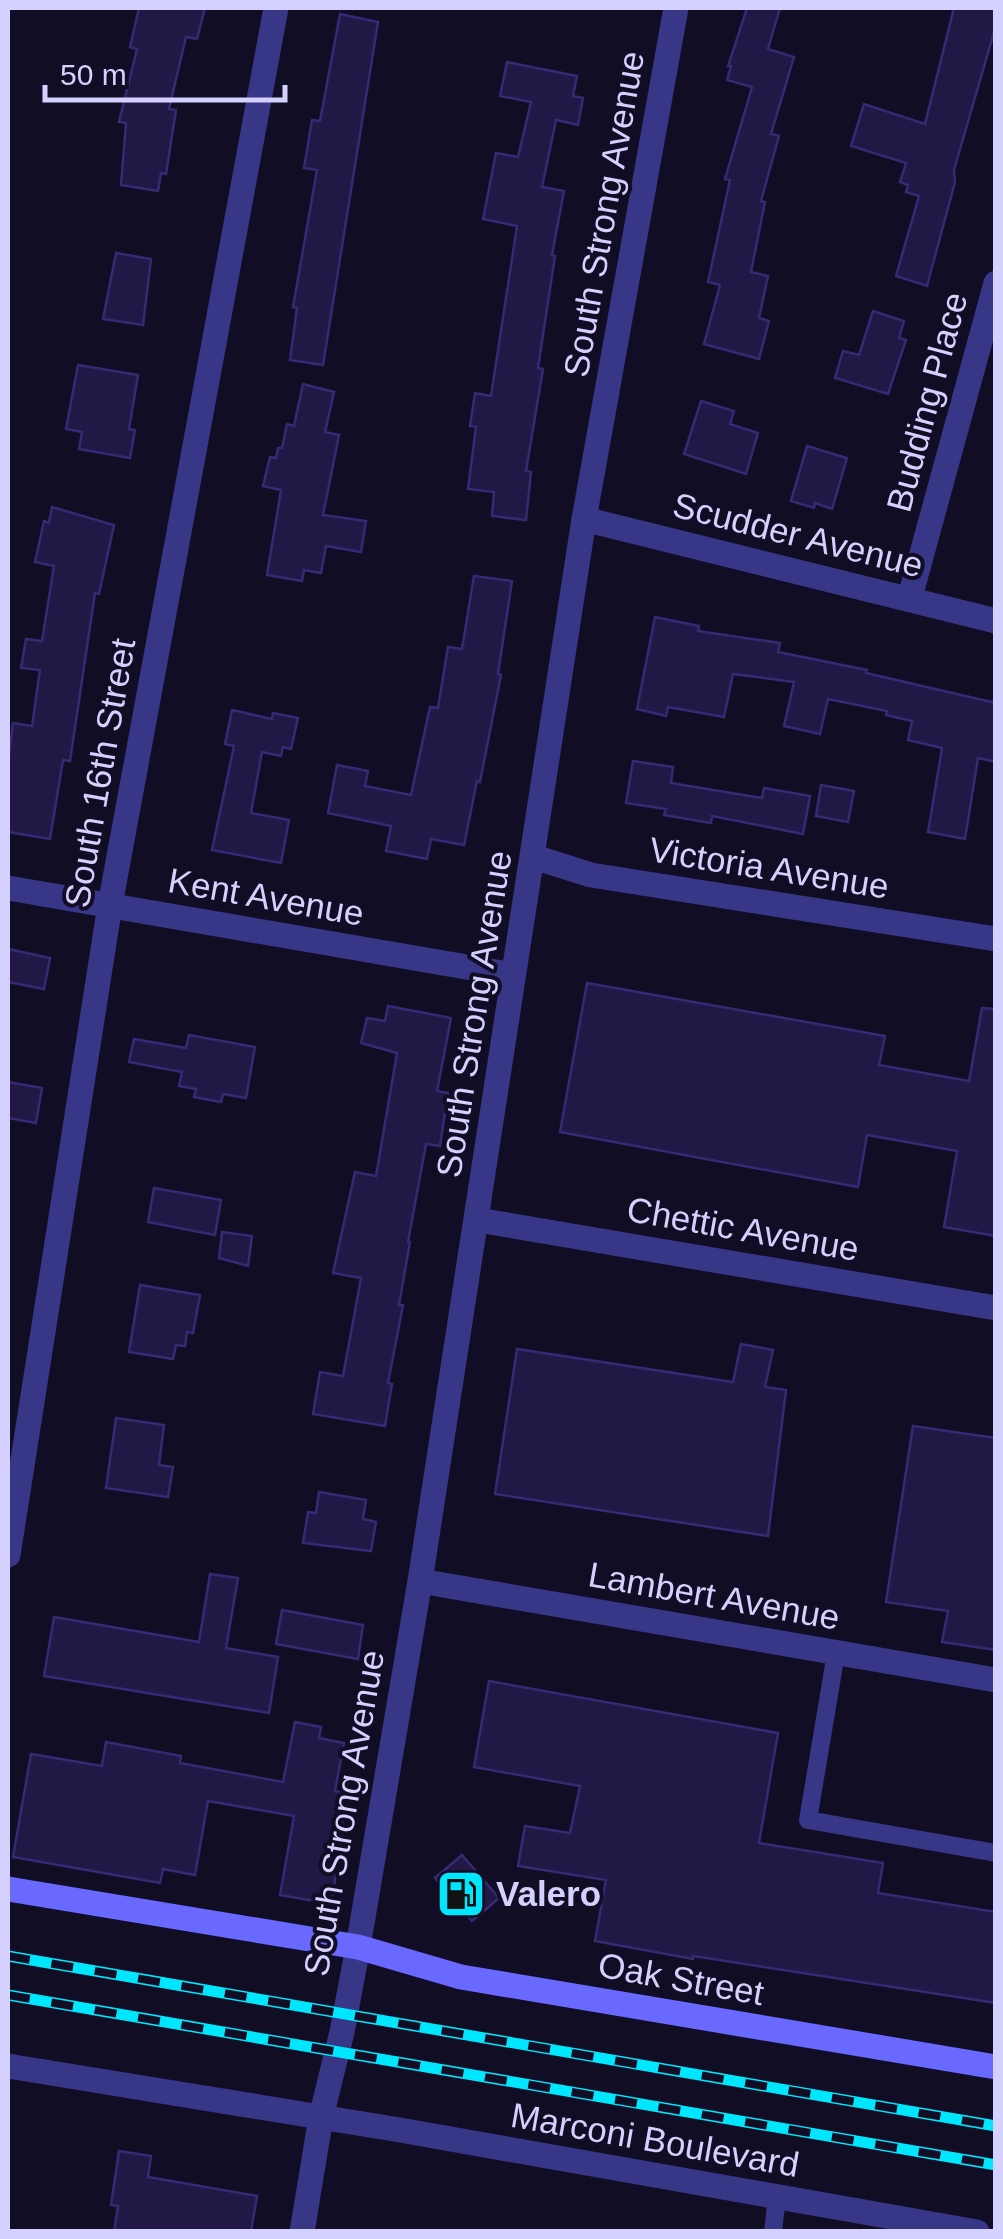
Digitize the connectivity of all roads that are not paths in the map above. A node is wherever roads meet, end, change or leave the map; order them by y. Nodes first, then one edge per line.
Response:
1 (276, 8) edge
2 (676, 8) edge
3 (996, 283) edge
4 (584, 518) junction
5 (910, 597) junction
6 (996, 621) edge
7 (534, 857) junction
8 (8, 888) edge
9 (110, 905) junction
10 (996, 938) edge
11 (513, 976) junction
12 (478, 1220) junction
13 (996, 1308) edge
14 (8, 1555) edge
15 (420, 1581) junction
16 (836, 1653) junction
17 (996, 1680) edge
18 (996, 1853) edge
19 (8, 1889) edge
20 (358, 1946) junction
21 (8, 2066) edge
22 (996, 2067) edge
23 (320, 2117) junction
24 (778, 2197) junction
25 (912, 2225) edge
26 (302, 2232) edge
27 (772, 2232) edge
28 (977, 2232) edge

1 - 9 street, South 16th Street
2 - 4 street, South Strong Avenue
3 - 5 street, Budding Place
4 - 5 street, Scudder Avenue
4 - 7 street, South Strong Avenue
5 - 6 street, Scudder Avenue
7 - 10 street, Victoria Avenue
7 - 11 street, South Strong Avenue
8 - 9 street, Kent Avenue
9 - 11 street, Kent Avenue
9 - 14 street, South 16th Street
11 - 12 street, South Strong Avenue
12 - 13 street, Chettic Avenue
12 - 15 street, South Strong Avenue
15 - 16 street, Lambert Avenue
15 - 20 street, South Strong Avenue
16 - 17 street, Lambert Avenue
16 - 18 lane
19 - 20 main road, Oak Street
20 - 22 main road, Oak Street
20 - 23 street, South Strong Avenue
21 - 23 street, Marconi Boulevard
23 - 24 street, Marconi Boulevard
23 - 26 street, South Strong Avenue
24 - 25 street, Marconi Boulevard
24 - 27 lane
25 - 28 street, Marconi Boulevard

